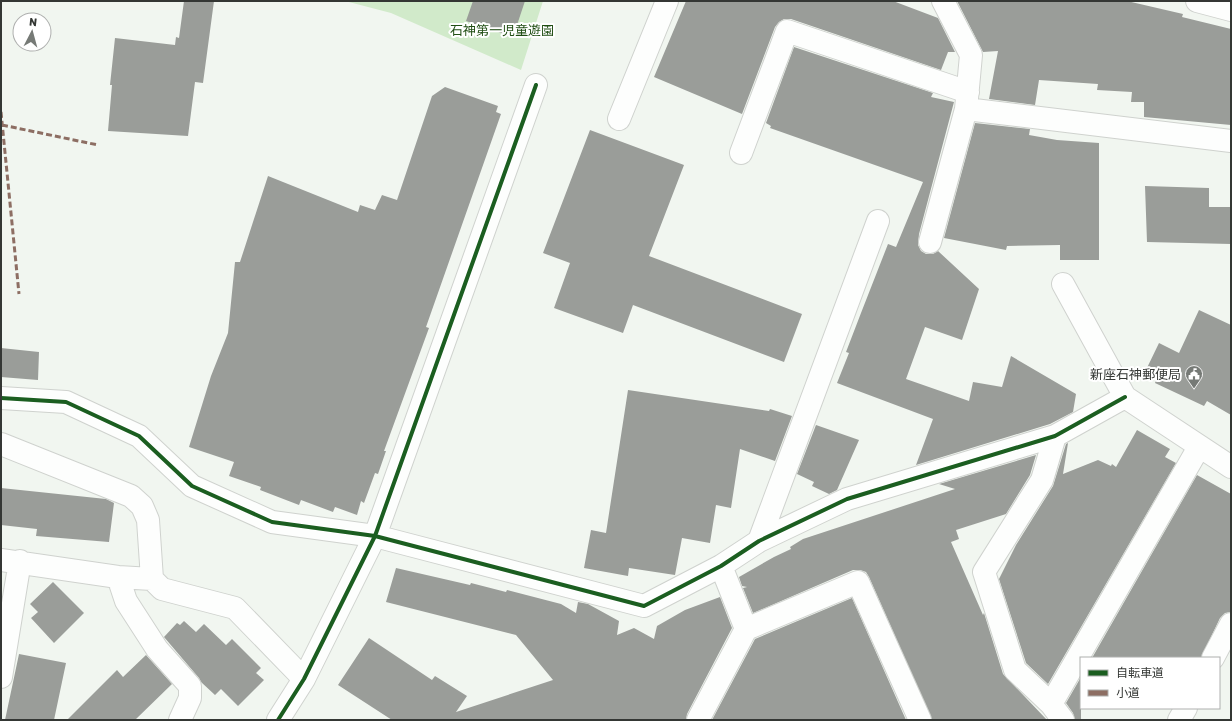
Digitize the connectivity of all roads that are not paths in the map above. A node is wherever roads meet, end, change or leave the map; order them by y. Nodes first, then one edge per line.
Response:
1 (667, 1) edge
2 (943, 1) edge
3 (1197, 1) edge
4 (1231, 10) edge
5 (536, 85) dead end
6 (967, 101) junction
7 (619, 119) dead end
8 (1231, 141) edge
9 (741, 153) dead end
10 (878, 221) dead end
11 (930, 242) dead end
12 (1063, 284) dead end
13 (1125, 396) junction
14 (1, 398) edge
15 (1055, 436) junction
16 (1, 444) edge
17 (1199, 447) junction
18 (1231, 467) edge
19 (375, 536) junction
20 (759, 541) junction
21 (10, 560) edge
22 (721, 566) junction
23 (118, 577) junction
24 (152, 579) junction
25 (1231, 624) edge
26 (746, 628) junction
27 (1086, 657) edge
28 (1214, 657) edge
29 (1080, 669) edge
30 (1, 677) edge
31 (304, 679) junction
32 (1185, 709) edge
33 (1057, 712) edge
34 (180, 720) edge
35 (278, 720) edge
36 (698, 720) edge
37 (920, 720) edge
38 (1179, 720) edge

1 - 7 street
2 - 6 street
3 - 4 street
5 - 19 street
6 - 8 street
6 - 9 street
6 - 11 street
10 - 20 street
12 - 13 street
13 - 15 street
13 - 17 street
14 - 19 street
15 - 20 street
15 - 33 street
16 - 24 street
17 - 18 street
17 - 27 street
19 - 22 street
19 - 31 street
20 - 22 street
21 - 23 street
21 - 30 street
22 - 26 street
23 - 24 street
23 - 34 street
24 - 31 street
25 - 28 street
26 - 36 street
26 - 37 street
29 - 33 street
31 - 35 street
32 - 38 street

